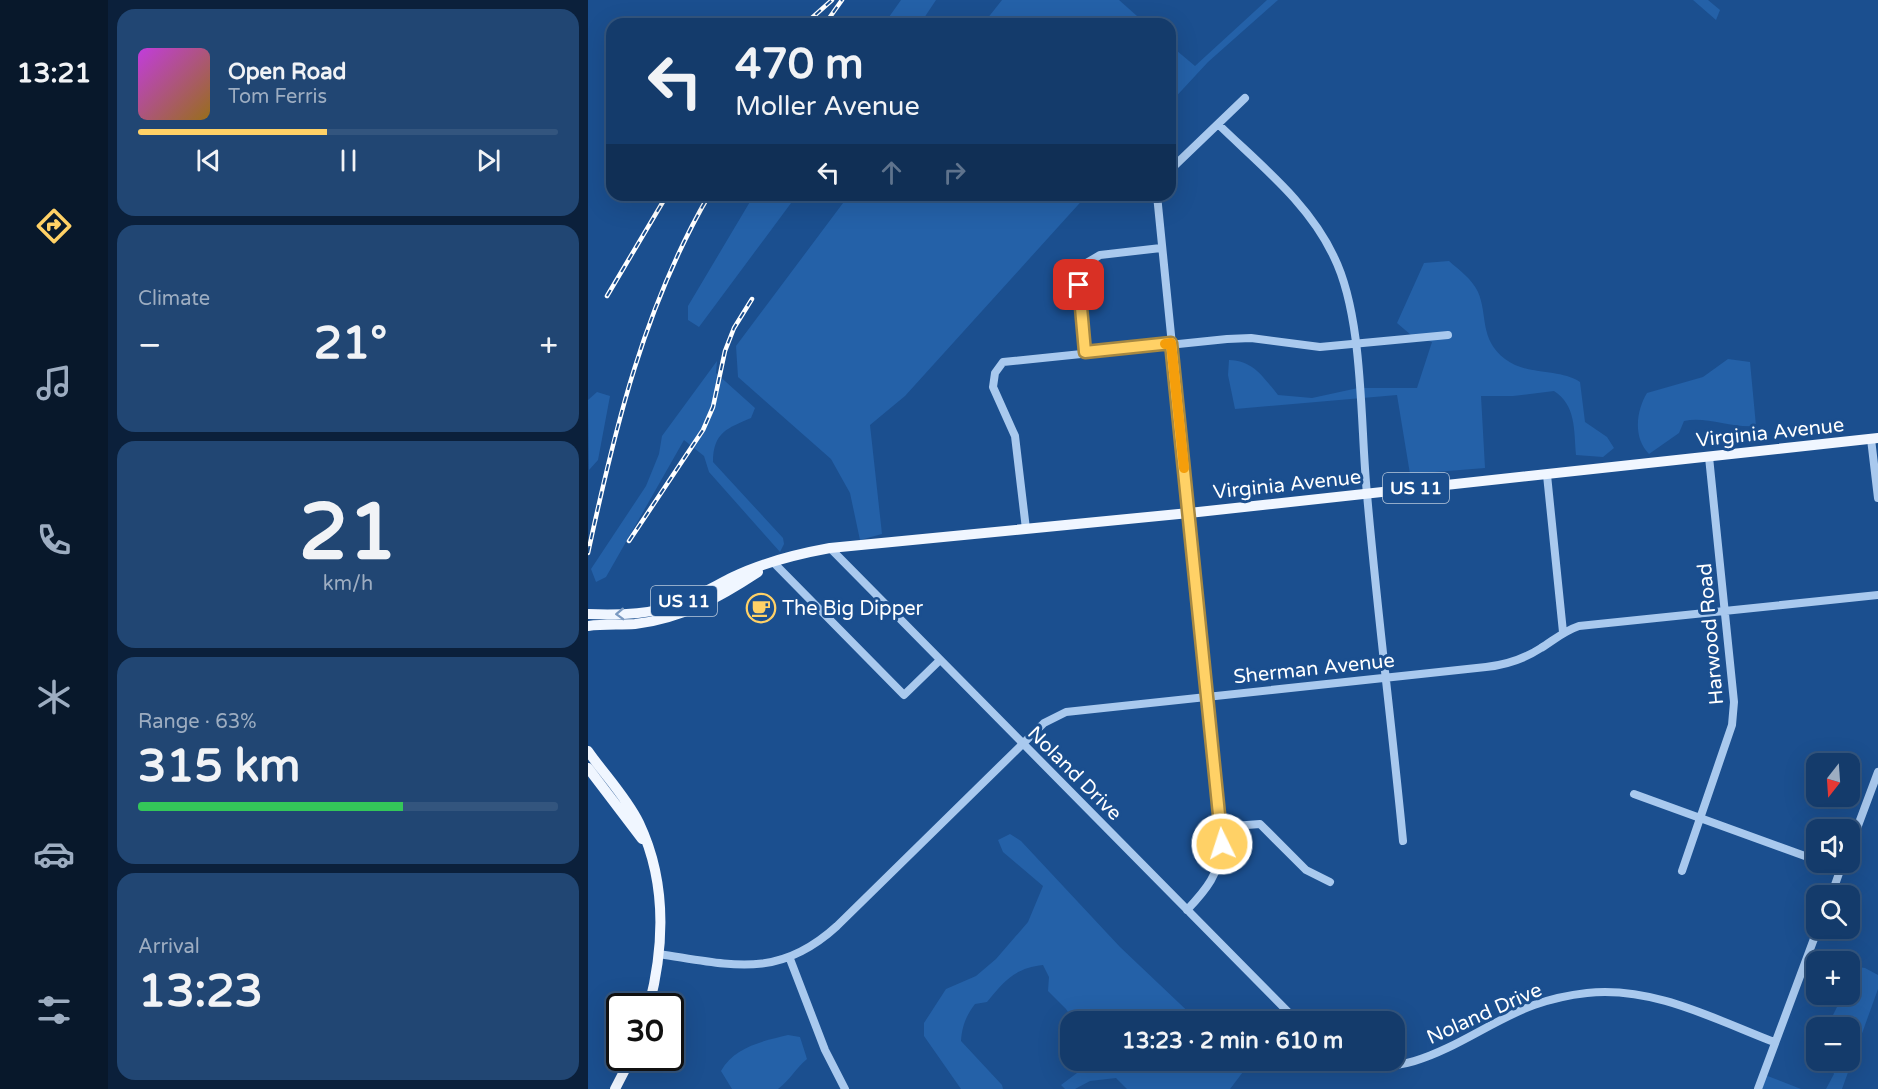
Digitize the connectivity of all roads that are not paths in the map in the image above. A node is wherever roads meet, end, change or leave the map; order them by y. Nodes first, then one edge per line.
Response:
1 (1245, 98) dead end
2 (1218, 124) junction
3 (1176, 164) edge
4 (1157, 201) edge
5 (1161, 248) junction
6 (1448, 335) dead end
7 (1171, 343) junction
8 (1355, 343) junction
9 (1085, 352) junction
10 (1875, 438) edge
11 (1709, 457) junction
12 (1547, 475) junction
13 (1367, 494) junction
14 (1878, 498) edge
15 (1189, 513) junction
16 (1026, 529) junction
17 (831, 548) junction
18 (773, 562) junction
19 (1878, 595) edge
20 (1725, 609) junction
21 (588, 614) edge
22 (588, 626) edge
23 (1563, 632) junction
24 (940, 660) junction
25 (1387, 678) junction
26 (1208, 695) junction
27 (1023, 743) junction
28 (590, 760) edge
29 (1878, 772) edge
30 (1634, 794) dead end
31 (1700, 817) junction
32 (1860, 820) edge
33 (1221, 827) junction
34 (1403, 842) dead end
35 (1806, 856) edge
36 (1682, 872) dead end
37 (1330, 882) dead end
38 (1187, 909) junction
39 (1814, 939) edge
40 (659, 954) junction
41 (790, 959) junction
42 (652, 993) edge
43 (1287, 1011) edge
44 (1774, 1042) junction
45 (1405, 1064) edge
46 (624, 1071) edge
47 (615, 1089) edge
48 (845, 1089) edge
49 (1758, 1089) edge

1 - 2 street
2 - 3 street
2 - 8 street
4 - 5 street
5 - 7 street
5 - 9 street
6 - 8 street
7 - 8 street
7 - 9 street
7 - 15 street
8 - 13 street
9 - 16 street
10 - 11 main road, Virginia Avenue / US 11
10 - 14 street
11 - 12 main road, Virginia Avenue / US 11
11 - 20 street, Harwood Road
12 - 13 main road, Virginia Avenue / US 11
12 - 23 street
13 - 15 main road, Virginia Avenue / US 11
13 - 25 street
15 - 16 main road, Virginia Avenue / US 11
15 - 26 street
16 - 17 main road, Virginia Avenue / US 11
17 - 18 main road, Virginia Avenue / US 11
17 - 24 street, Noland Drive
18 -> 21 main road, Virginia Avenue / US 11
18 - 22 main road, Virginia Avenue / US 11
18 - 24 street
19 - 20 street, Sherman Avenue
20 - 23 street, Sherman Avenue
20 - 31 street, Harwood Road
23 - 25 street, Sherman Avenue
24 - 27 street, Noland Drive
25 - 26 street, Sherman Avenue
25 - 34 street
26 - 27 street, Sherman Avenue
26 - 33 street
27 - 38 street, Noland Drive
27 - 41 street, Sherman Avenue
28 - 40 main road
29 - 32 street
30 - 31 street
31 - 35 street
31 - 36 street, Harwood Road
33 - 37 street
33 - 38 street
38 - 43 street, Noland Drive
39 - 44 street
40 - 41 street, Sherman Avenue
40 - 42 main road
41 - 48 street
44 - 45 street, Noland Drive
44 - 49 street
46 - 47 main road

